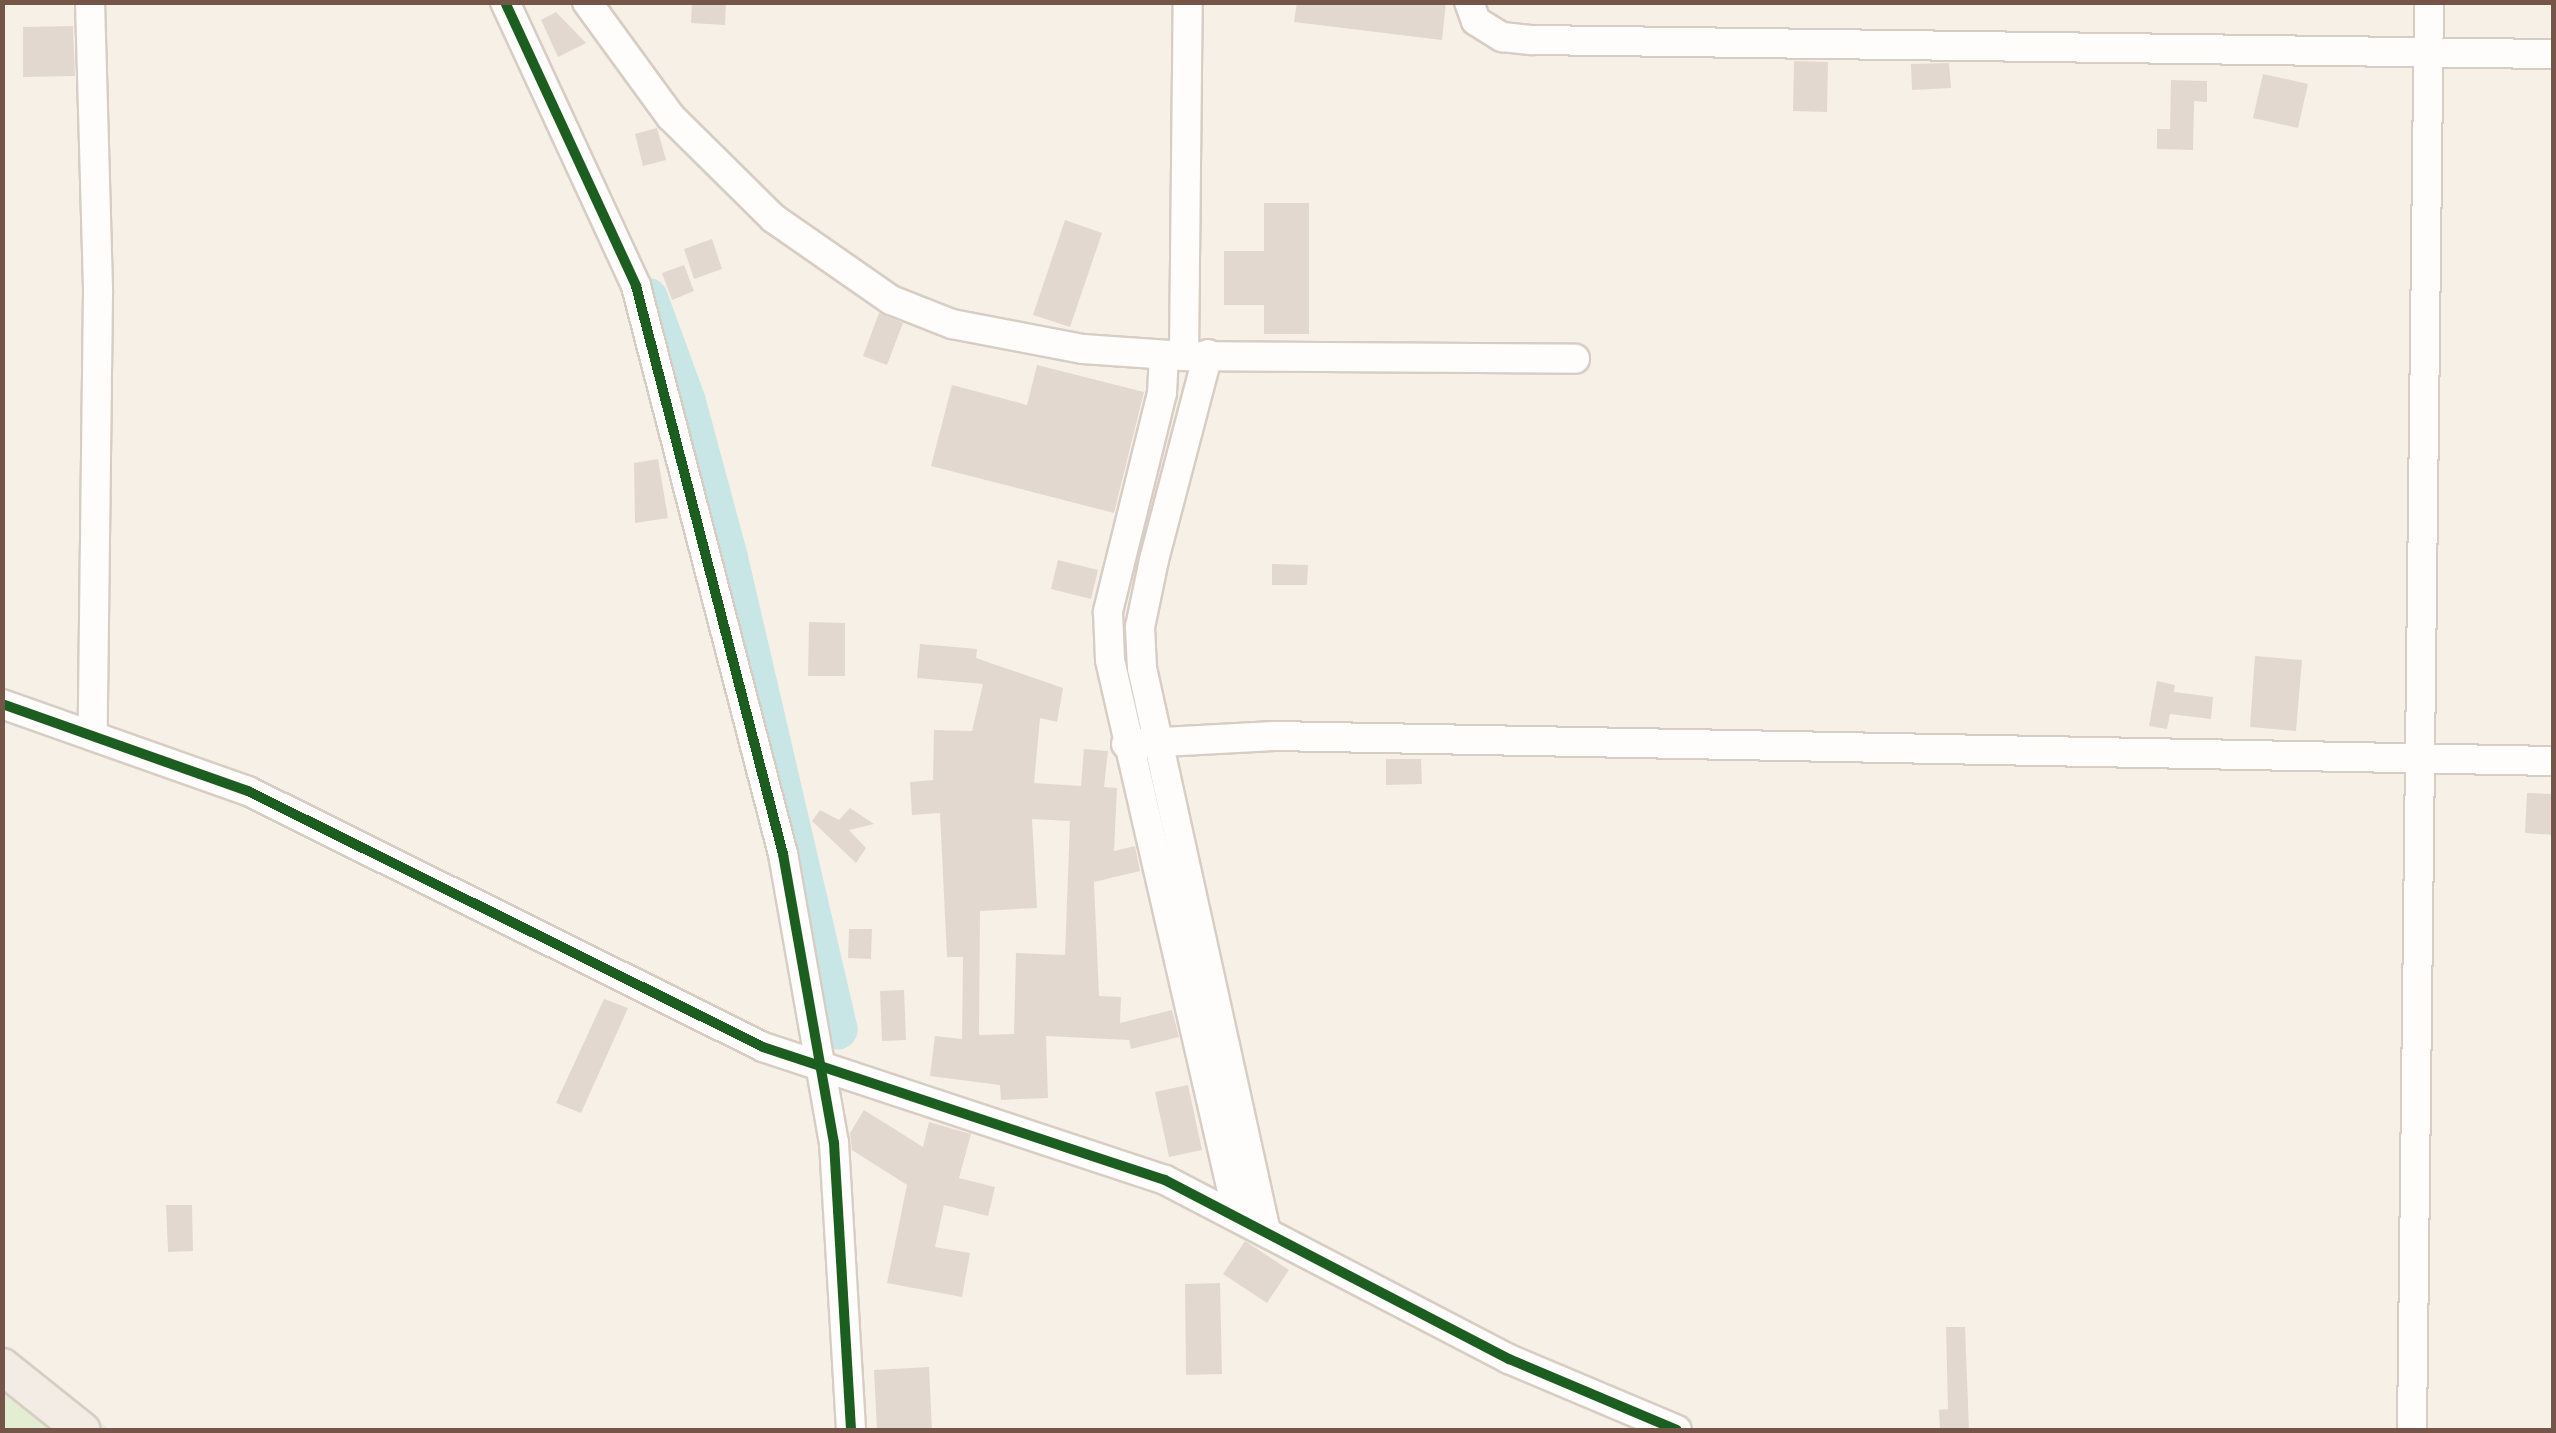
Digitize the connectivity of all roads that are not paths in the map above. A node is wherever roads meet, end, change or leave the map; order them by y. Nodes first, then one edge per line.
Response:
1 (90, 2) edge
2 (505, 2) edge
3 (587, 2) edge
4 (1188, 2) edge
5 (1469, 2) edge
6 (2428, 2) edge
7 (2428, 52) junction
8 (2554, 54) edge
9 (1185, 355) junction
10 (1575, 359) dead end
11 (2, 704) edge
12 (93, 733) junction
13 (1158, 740) junction
14 (1126, 744) junction
15 (2419, 759) junction
16 (2554, 761) edge
17 (821, 1069) junction
18 (1238, 1217) junction
19 (1266, 1232) junction
20 (2, 1366) edge
21 (82, 1430) edge
22 (851, 1430) edge
23 (1677, 1430) edge
24 (2412, 1430) edge

1 - 12 street
2 - 17 street
3 - 9 street
4 - 9 street
5 - 7 street
6 - 7 street
7 - 8 street
7 - 15 street
9 - 10 street
9 - 13 street
9 - 14 street
11 - 12 street
12 - 17 street
13 - 14 street
13 - 15 street
13 - 19 street
14 - 18 street
15 - 16 street
15 - 24 street
17 - 18 street
17 - 22 street
18 - 19 street
19 - 23 street
20 - 21 main road

